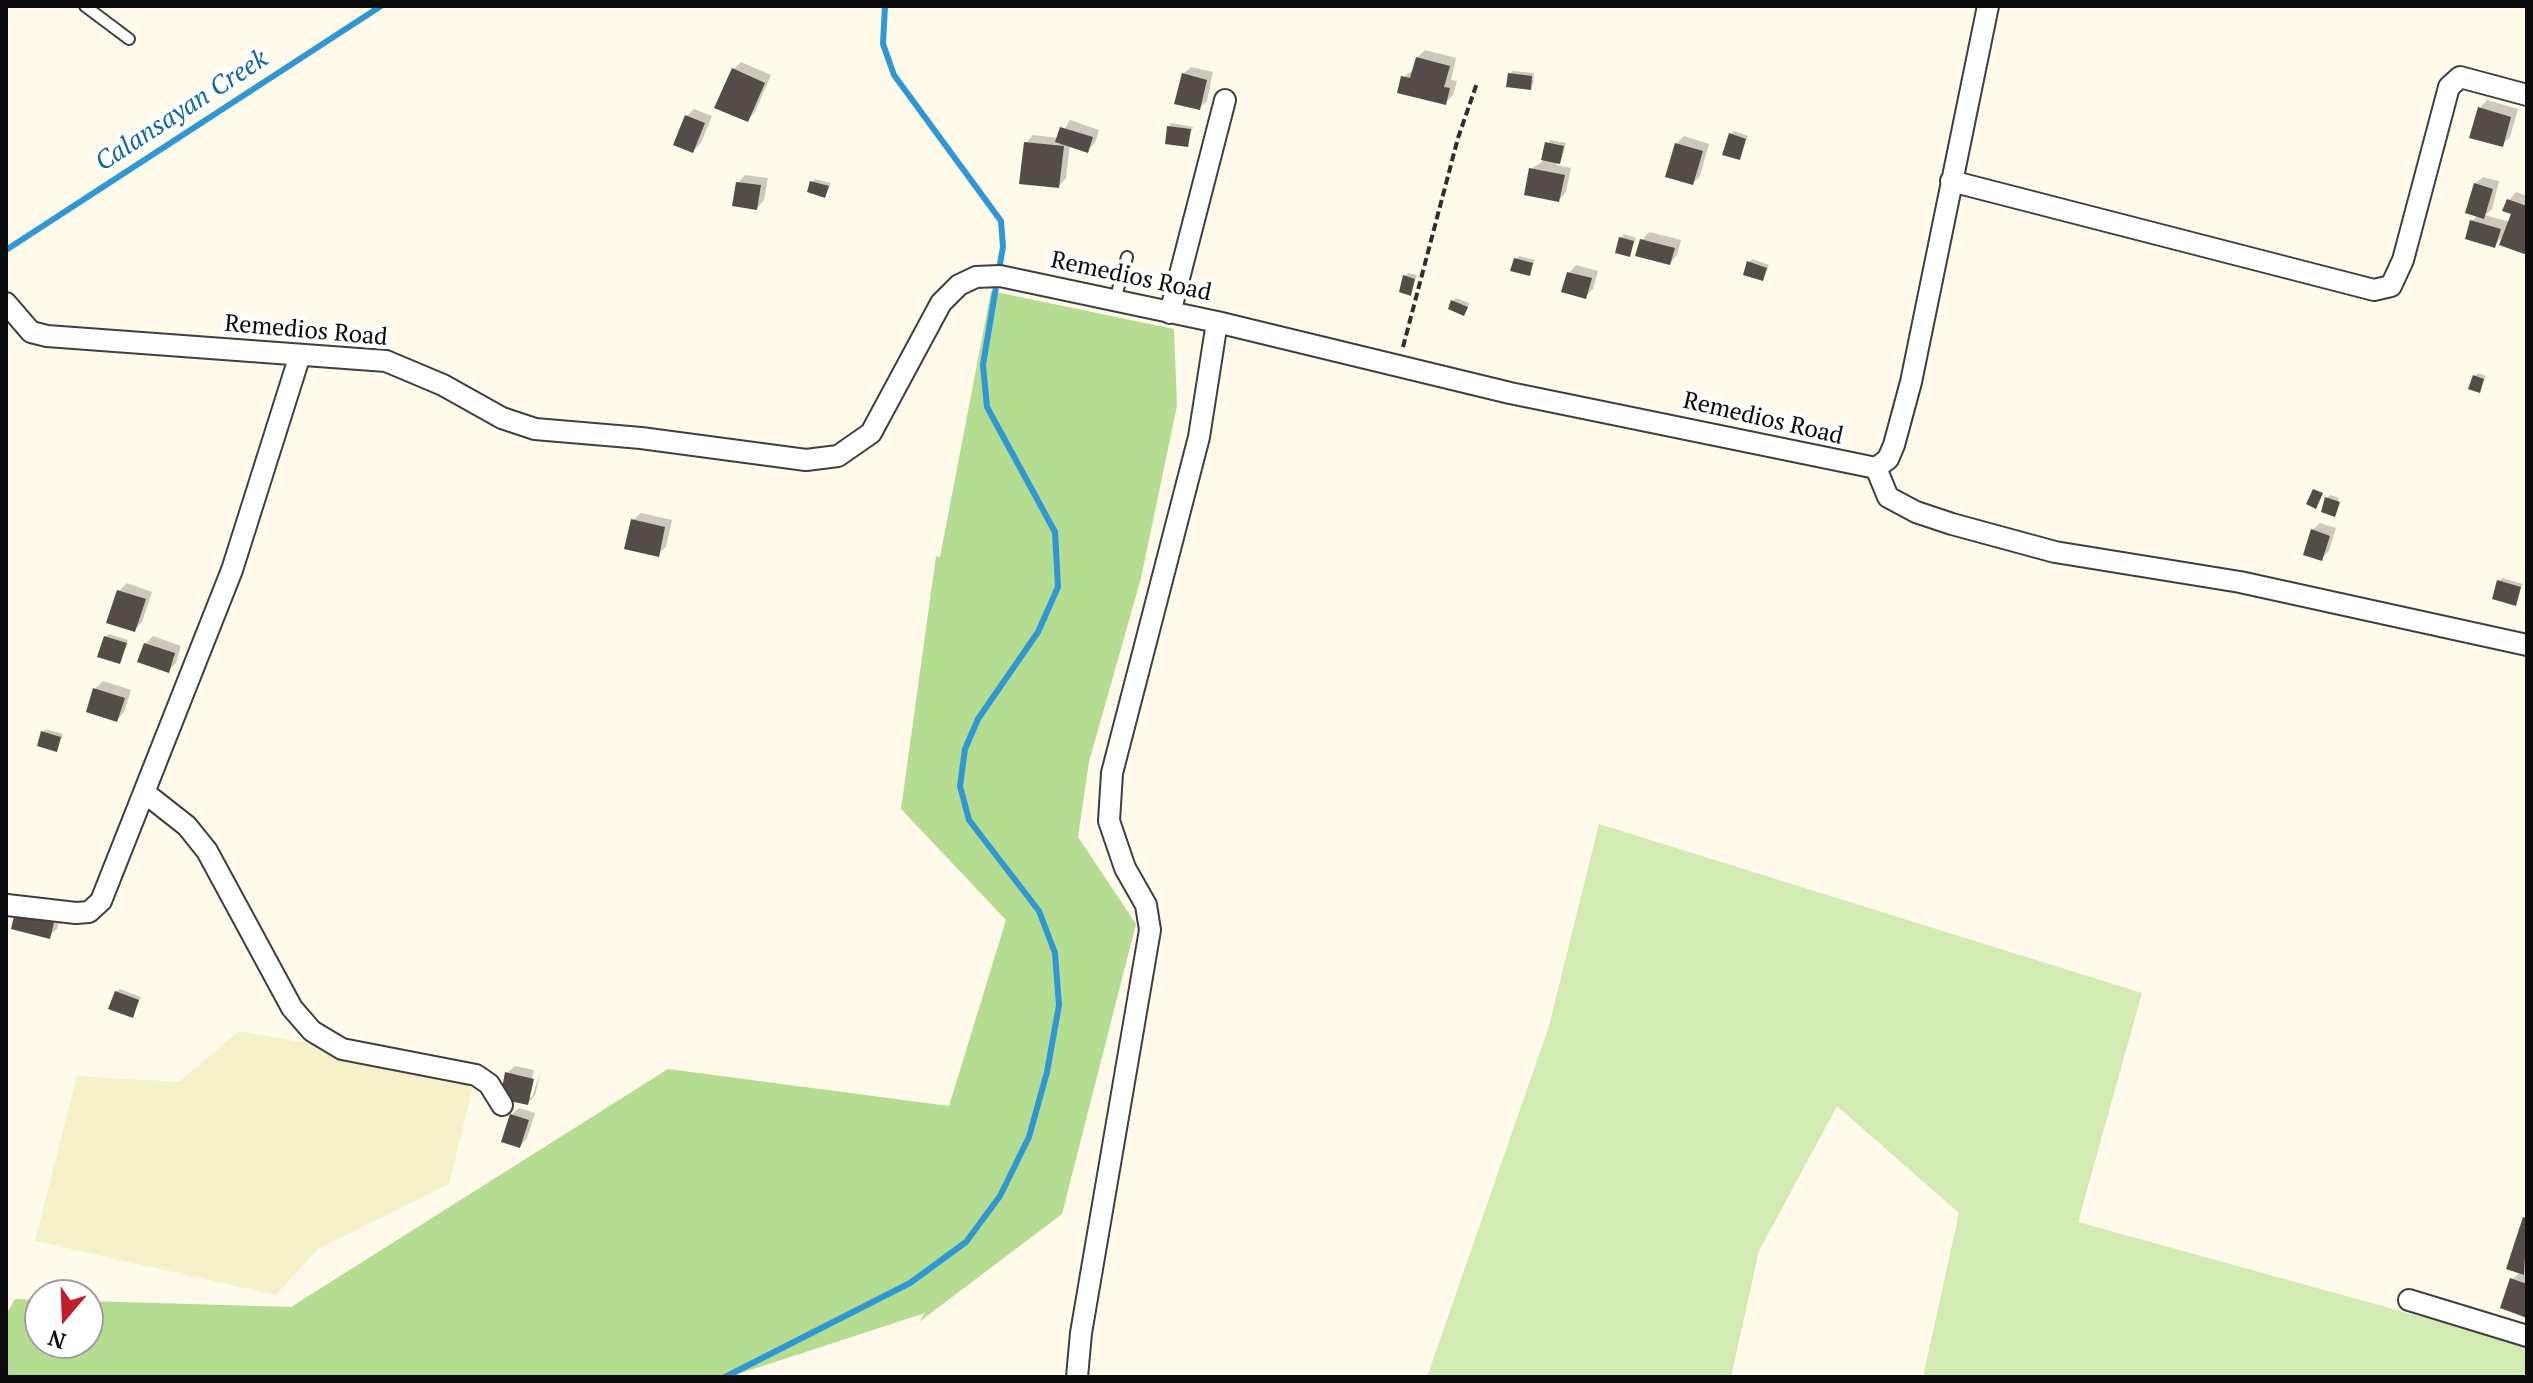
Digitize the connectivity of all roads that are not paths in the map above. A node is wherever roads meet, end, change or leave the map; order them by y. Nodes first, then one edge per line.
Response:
1 (85, 6) edge
2 (1988, 6) edge
3 (129, 39) dead end
4 (2527, 95) edge
5 (1225, 100) dead end
6 (1951, 181) junction
7 (1127, 257) dead end
8 (1115, 300) junction
9 (10, 309) edge
10 (1170, 313) junction
11 (1217, 322) junction
12 (300, 355) junction
13 (1876, 468) junction
14 (2527, 645) edge
15 (145, 793) junction
16 (7, 905) edge
17 (502, 1105) dead end
18 (2409, 1300) dead end
19 (2527, 1336) edge
20 (1077, 1377) edge

1 - 3 lane
2 - 6 street
4 - 6 street
5 - 10 street
6 - 13 street
7 - 8 lane
8 - 10 street, Remedios Road
8 - 12 street, Remedios Road
9 - 12 street, Remedios Road
10 - 11 street, Remedios Road
11 - 13 street, Remedios Road
11 - 20 street
12 - 15 street
13 - 14 street
15 - 16 street
15 - 17 street
18 - 19 street

